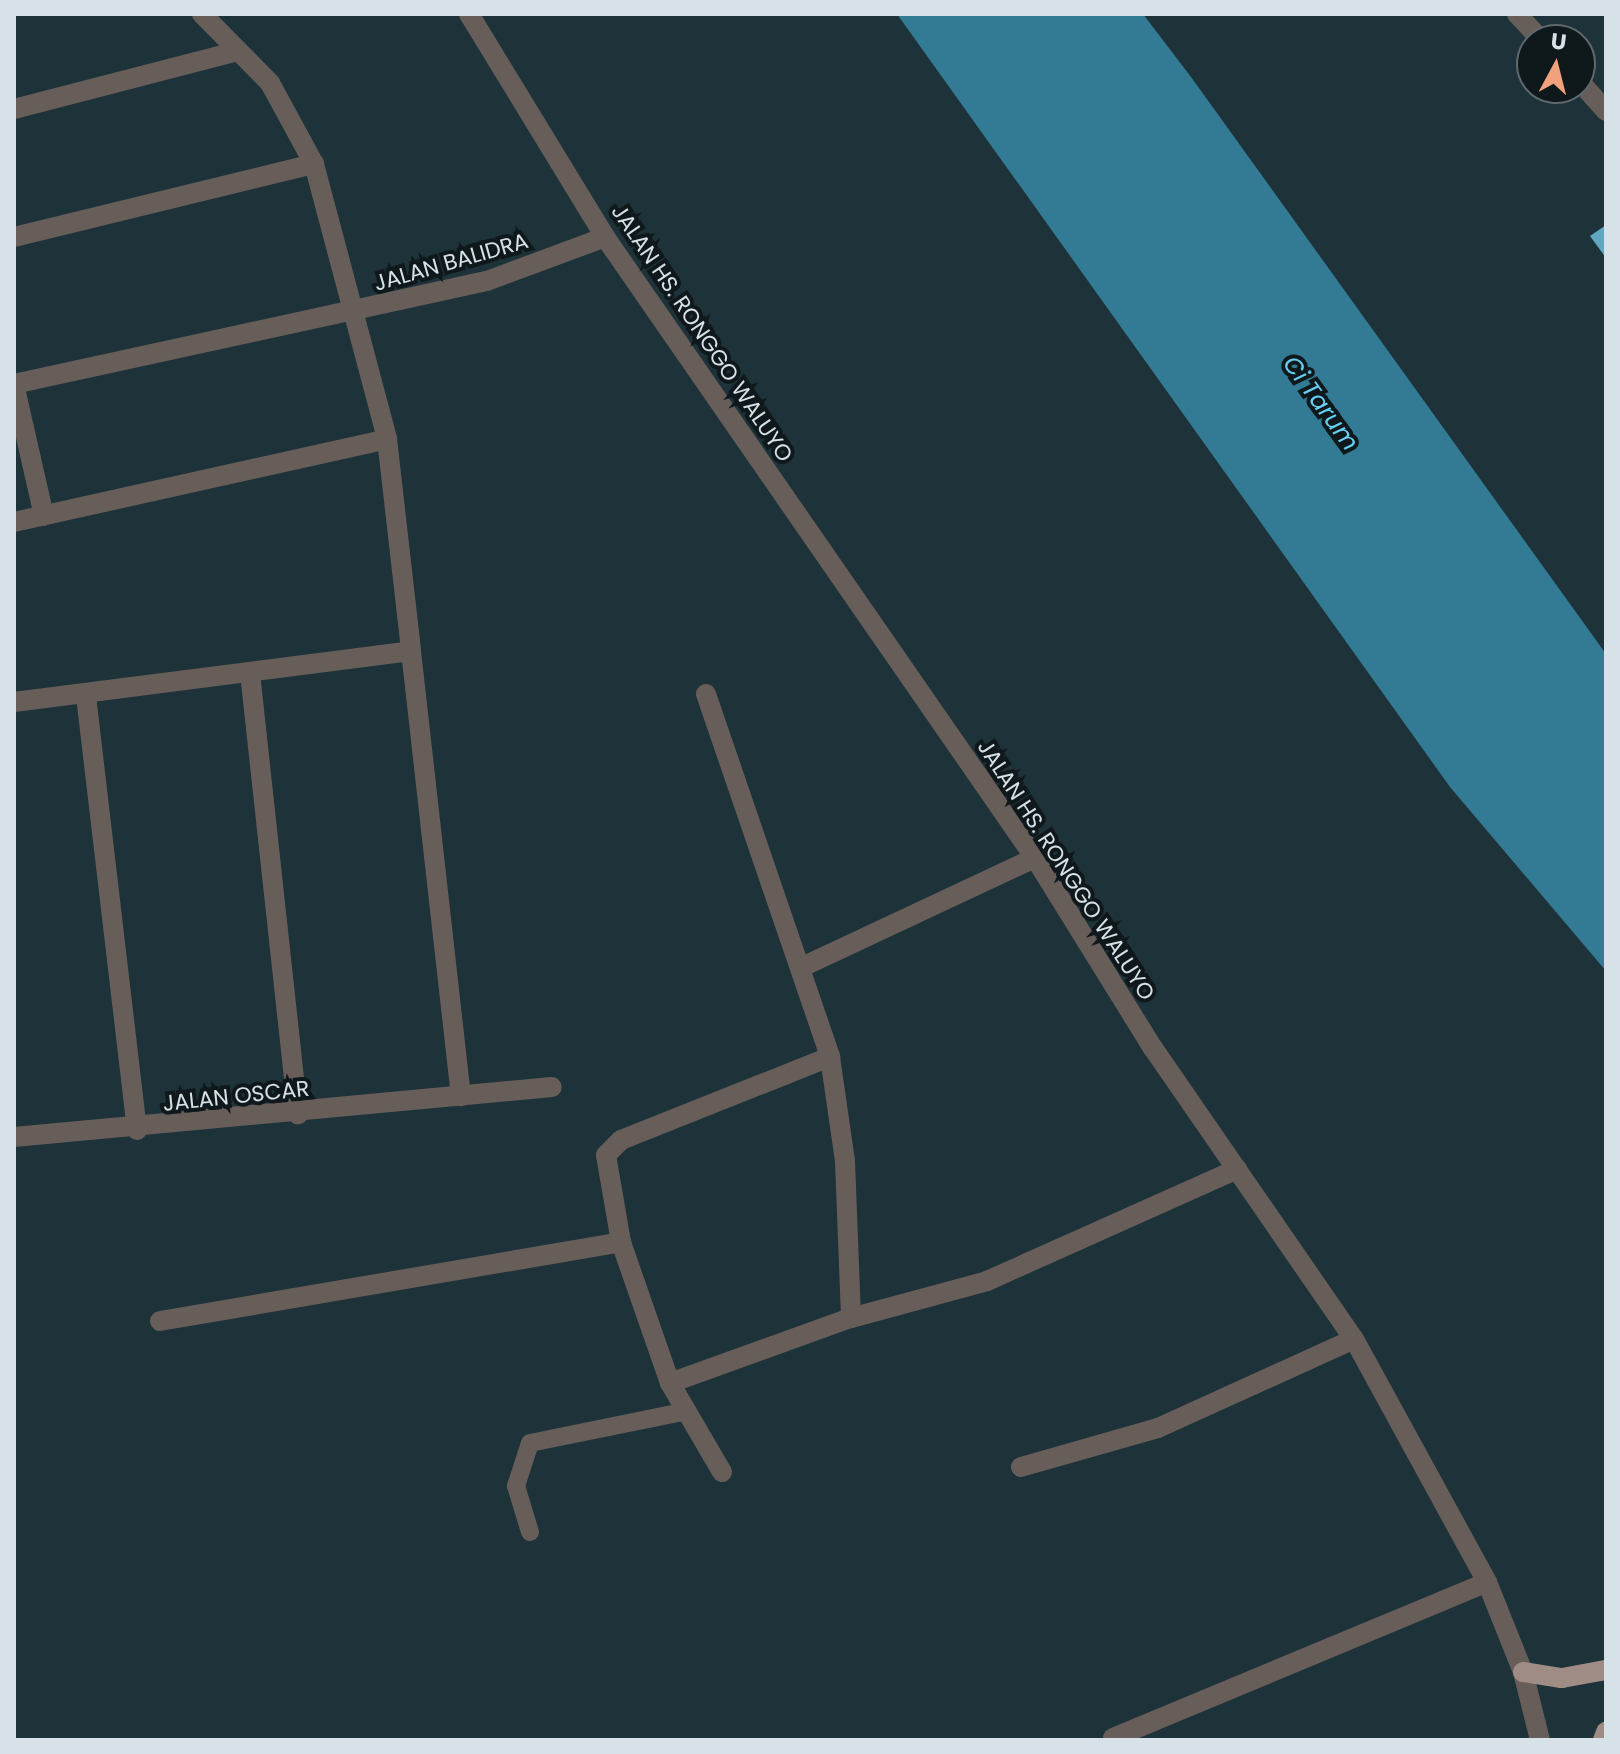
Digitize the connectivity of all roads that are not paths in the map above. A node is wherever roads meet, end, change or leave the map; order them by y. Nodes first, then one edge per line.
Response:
1 (202, 14) edge
2 (469, 14) edge
3 (238, 51) junction
4 (14, 109) edge
5 (314, 164) junction
6 (14, 237) edge
7 (605, 237) junction
8 (354, 314) junction
9 (14, 384) edge
10 (387, 439) junction
11 (44, 516) junction
12 (14, 522) edge
13 (411, 651) junction
14 (250, 673) junction
15 (706, 694) dead end
16 (86, 696) junction
17 (14, 702) edge
18 (1035, 858) junction
19 (802, 967) junction
20 (830, 1057) junction
21 (552, 1087) dead end
22 (461, 1096) junction
23 (298, 1114) junction
24 (137, 1130) junction
25 (14, 1137) edge
26 (1237, 1169) junction
27 (621, 1242) junction
28 (851, 1318) junction
29 (160, 1321) dead end
30 (1354, 1339) junction
31 (670, 1383) junction
32 (682, 1412) junction
33 (1021, 1467) dead end
34 (722, 1472) dead end
35 (530, 1532) dead end
36 (1487, 1582) junction
37 (1606, 1670) edge
38 (1523, 1672) junction
39 (1606, 1732) edge
40 (1113, 1738) edge
41 (1540, 1740) edge
42 (1603, 1740) edge

1 - 3 street
2 - 7 street, JALAN HS. RONGGO WALUYO
3 - 4 street
3 - 5 street
5 - 6 street
5 - 8 street
7 - 8 street, JALAN BALIDRA
7 - 18 street, JALAN HS. RONGGO WALUYO
8 - 9 street, JALAN BALIDRA
8 - 10 street
9 - 11 street
10 - 11 street
10 - 13 street
11 - 12 street
13 - 14 street
13 - 22 street
14 - 16 street
14 - 23 street
15 - 19 street
16 - 17 street
16 - 24 street
18 - 19 street
18 - 26 street, JALAN HS. RONGGO WALUYO
19 - 20 street
20 - 27 street
20 - 28 street
21 - 22 street, JALAN OSCAR
22 - 23 street, JALAN OSCAR
23 - 24 street, JALAN OSCAR
24 - 25 street, JALAN OSCAR
26 - 28 street
26 - 30 street, JALAN HS. RONGGO WALUYO
27 - 29 street
27 - 31 street
28 - 31 street
30 - 33 street
30 - 36 street, JALAN HS. RONGGO WALUYO
31 - 32 street
32 - 34 street
32 - 35 lane
36 - 38 street, JALAN HS. RONGGO WALUYO
36 - 40 street
37 - 38 main road
38 - 41 street, JALAN HS. RONGGO WALUYO
39 - 42 main road

